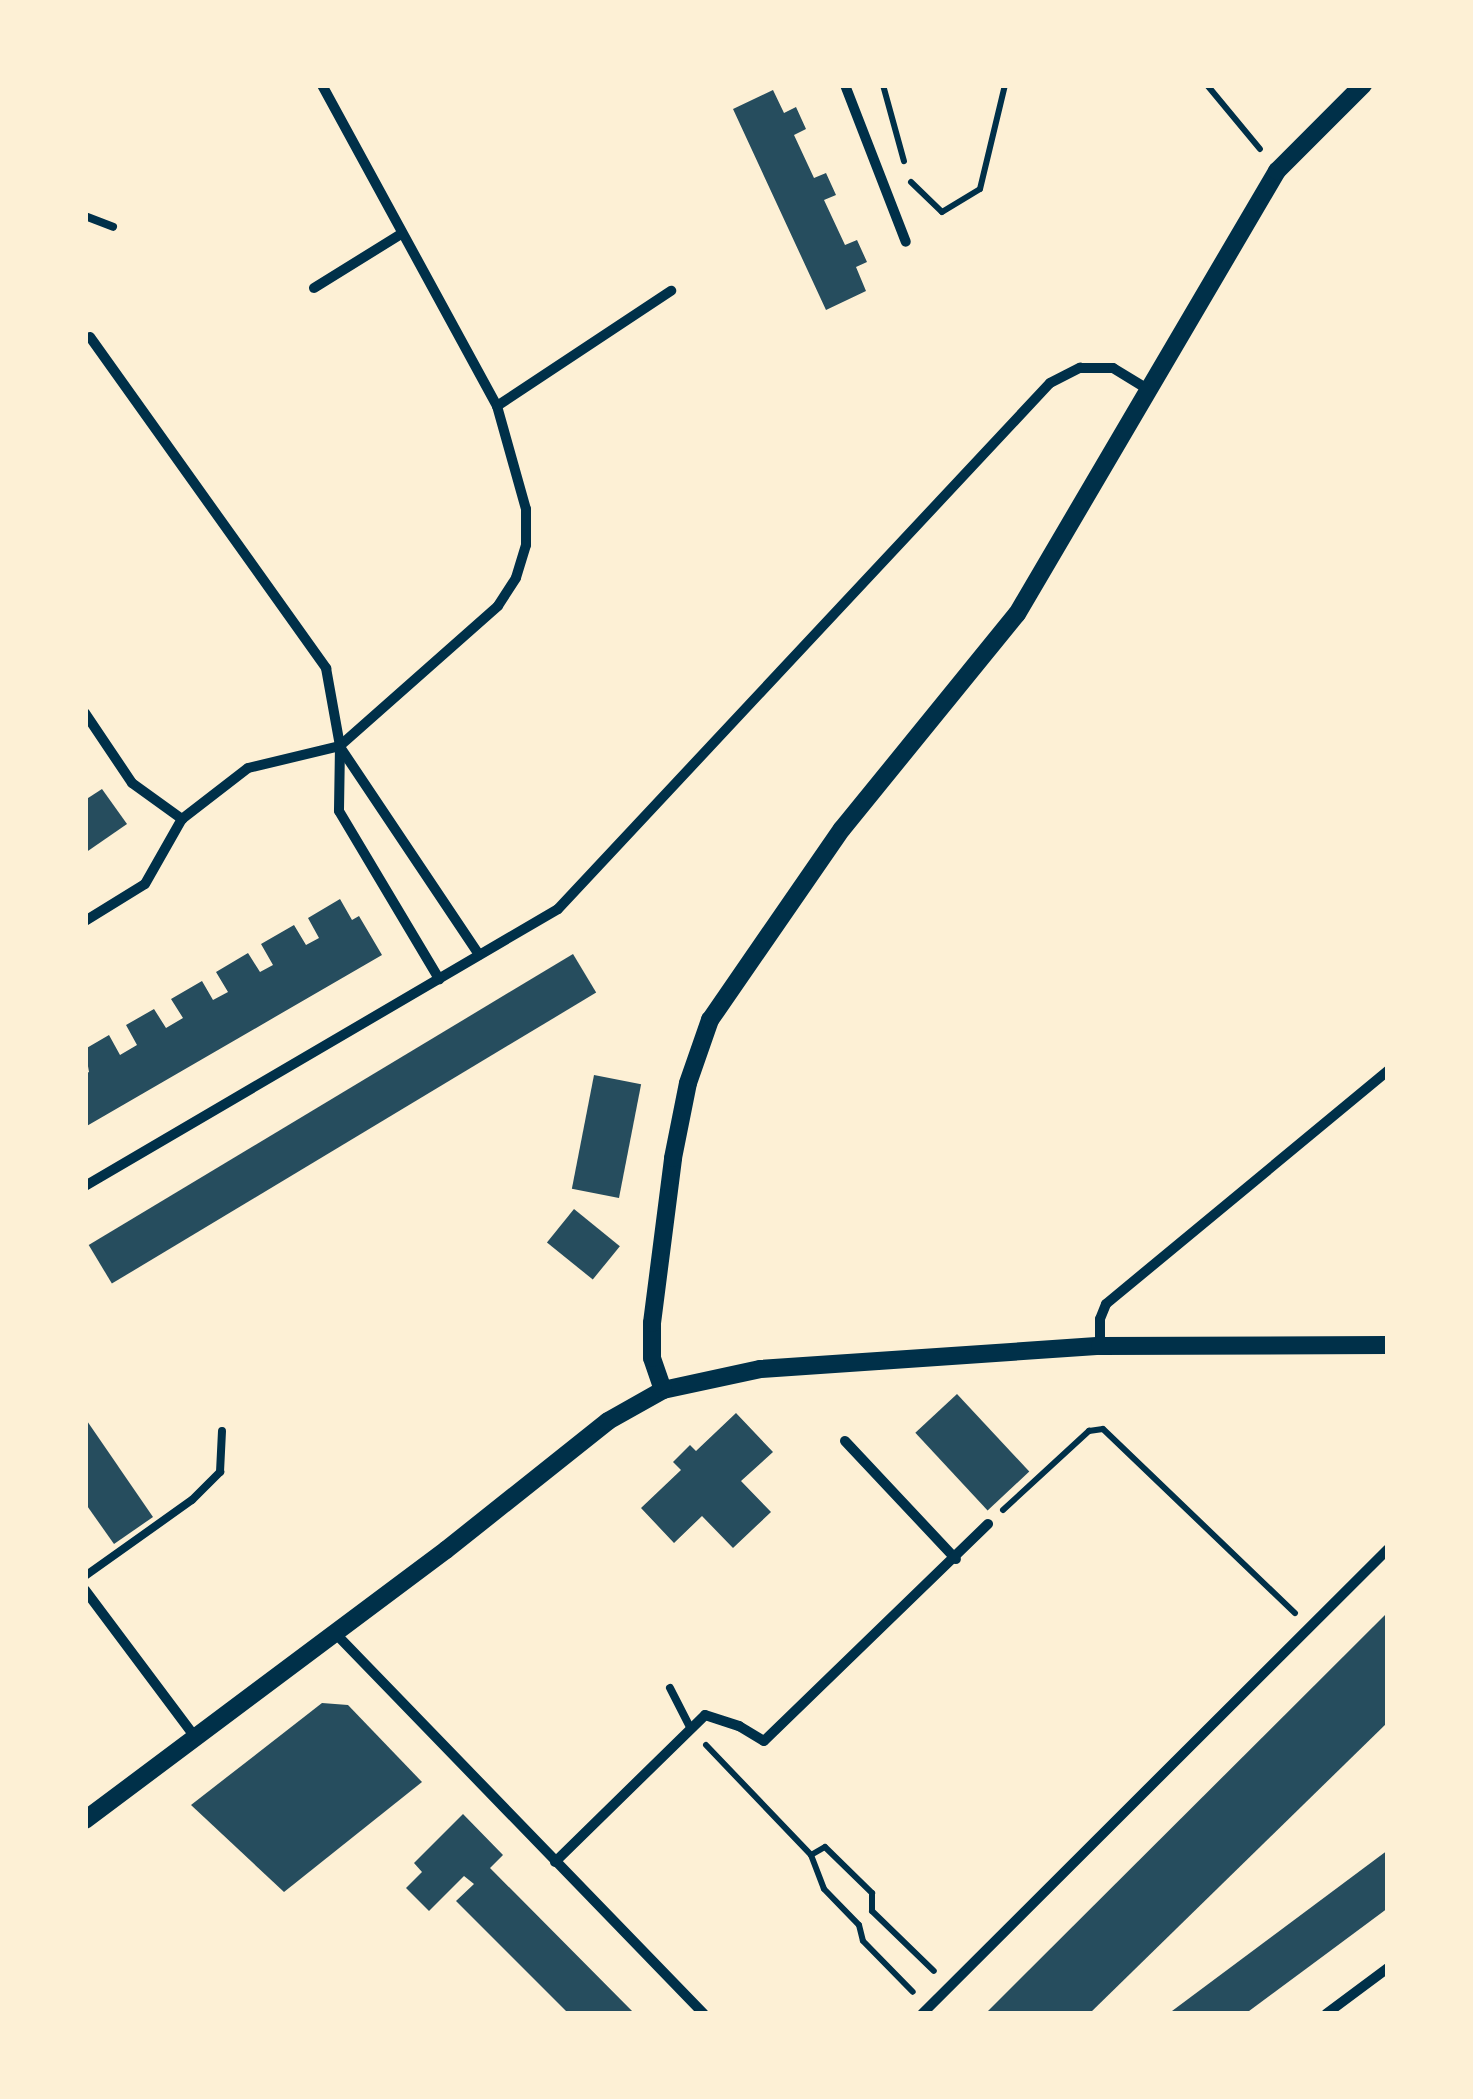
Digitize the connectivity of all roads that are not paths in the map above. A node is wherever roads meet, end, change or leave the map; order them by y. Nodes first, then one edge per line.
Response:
1 (339, 85) edge
2 (845, 85) edge
3 (1363, 85) edge
4 (324, 89) edge
5 (85, 216) edge
6 (112, 227) dead end
7 (401, 234) junction
8 (906, 242) dead end
9 (314, 288) dead end
10 (671, 291) dead end
11 (88, 333) edge
12 (1150, 390) junction
13 (497, 406) junction
14 (85, 714) edge
15 (340, 746) junction
16 (182, 819) junction
17 (85, 921) edge
18 (479, 955) junction
19 (439, 979) junction
20 (1388, 1070) edge
21 (85, 1186) edge
22 (1388, 1345) edge
23 (1100, 1346) junction
24 (664, 1390) junction
25 (222, 1431) dead end
26 (845, 1442) dead end
27 (988, 1524) road end
28 (1388, 1549) edge
29 (956, 1559) junction
30 (85, 1576) edge
31 (85, 1590) edge
32 (335, 1633) junction
33 (670, 1688) dead end
34 (690, 1729) junction
35 (194, 1737) junction
36 (85, 1820) edge
37 (555, 1862) junction
38 (1388, 1968) edge
39 (925, 2011) edge
40 (704, 2014) edge
41 (1326, 2014) edge

1 - 4 street
2 - 8 street
3 - 12 street
4 - 7 street
5 - 6 lane
7 - 9 street
7 - 13 street
10 - 13 street
11 - 15 street
12 - 18 street
12 - 24 street
13 - 15 street
14 - 16 street
15 - 16 street
15 - 18 street
15 - 19 street
16 - 17 street
18 - 19 street
19 - 21 street
20 - 23 street
22 - 23 street
23 - 24 street
24 - 32 street
25 - 30 lane
26 - 29 street
27 - 29 street
28 - 39 street
29 - 34 street
31 - 35 street
32 - 35 street
32 - 37 street
33 - 34 lane
34 - 37 street
35 - 36 street
37 - 40 street
38 - 41 street

